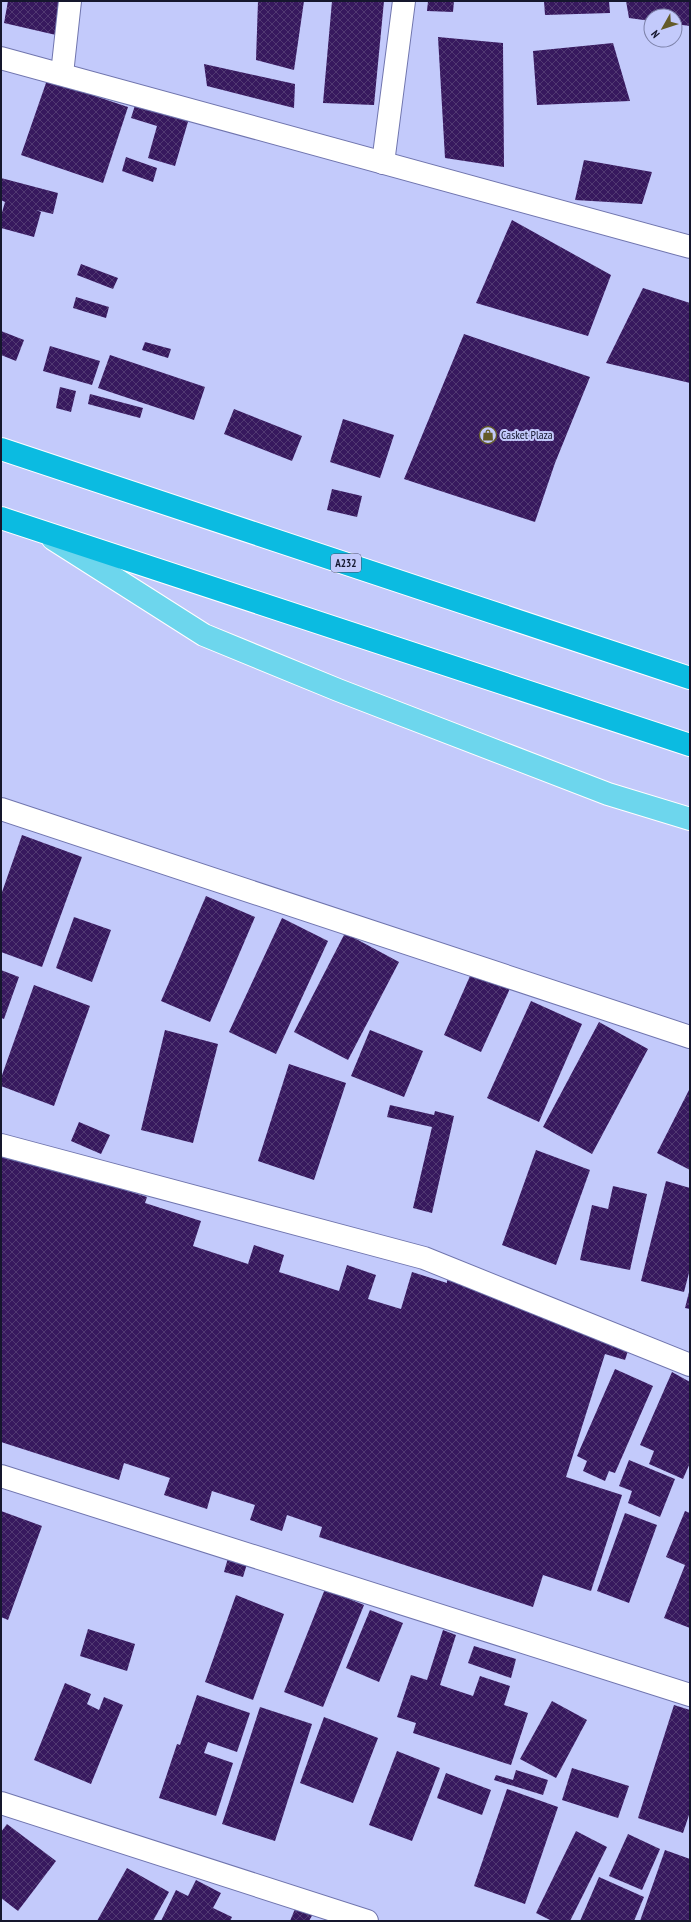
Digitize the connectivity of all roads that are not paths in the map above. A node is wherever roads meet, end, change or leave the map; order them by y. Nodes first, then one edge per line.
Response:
1 (70, 1) edge
2 (404, 1) edge
3 (1, 58) edge
4 (62, 74) junction
5 (383, 163) junction
6 (690, 248) edge
7 (1, 449) edge
8 (1, 518) edge
9 (38, 530) junction
10 (690, 678) edge
11 (690, 745) edge
12 (1, 809) edge
13 (690, 820) edge
14 (690, 1037) edge
15 (1, 1144) edge
16 (690, 1365) edge
17 (1, 1476) edge
18 (690, 1695) edge
19 (1, 1804) edge
20 (367, 1921) edge

1 - 4 street
2 - 5 street
3 - 4 street
4 - 5 street
5 - 6 street
7 - 10 highway, A232
8 - 9 highway
9 - 11 highway
9 - 13 main road
12 - 14 street
15 - 16 street
17 - 18 street
19 - 20 street

